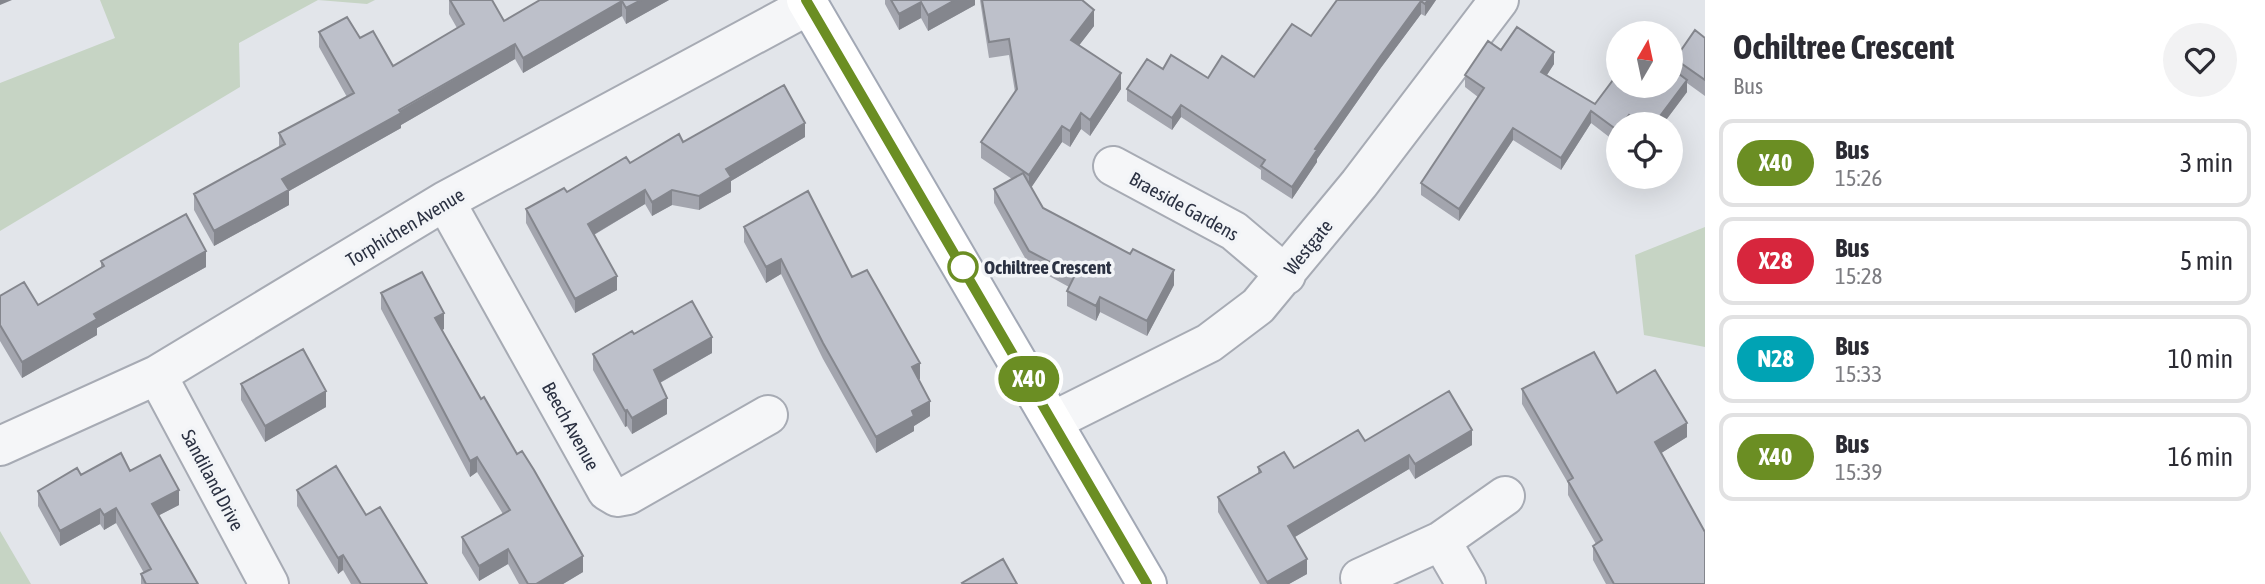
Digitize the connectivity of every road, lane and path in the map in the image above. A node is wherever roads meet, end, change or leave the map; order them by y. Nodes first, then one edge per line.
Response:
1 (1499, 0) edge
2 (807, 2) edge
3 (1113, 166) dead end
4 (445, 201) junction
5 (1286, 275) junction
6 (157, 376) junction
7 (768, 415) dead end
8 (1053, 421) junction
9 (0, 446) edge
10 (1504, 496) dead end
11 (1441, 541) junction
12 (1360, 578) dead end
13 (269, 584) edge
14 (1147, 584) edge
15 (1466, 584) edge

1 - 5 street, Westgate
2 - 4 street, Torphichen Avenue
2 - 8 main road
3 - 5 street, Braeside Gardens
4 - 6 street, Torphichen Avenue
4 - 7 street, Beech Avenue
5 - 8 street, Westgate
6 - 9 street, Torphichen Avenue
6 - 13 street, Sandiland Drive
8 - 14 main road
10 - 11 street
11 - 12 street
11 - 15 street

